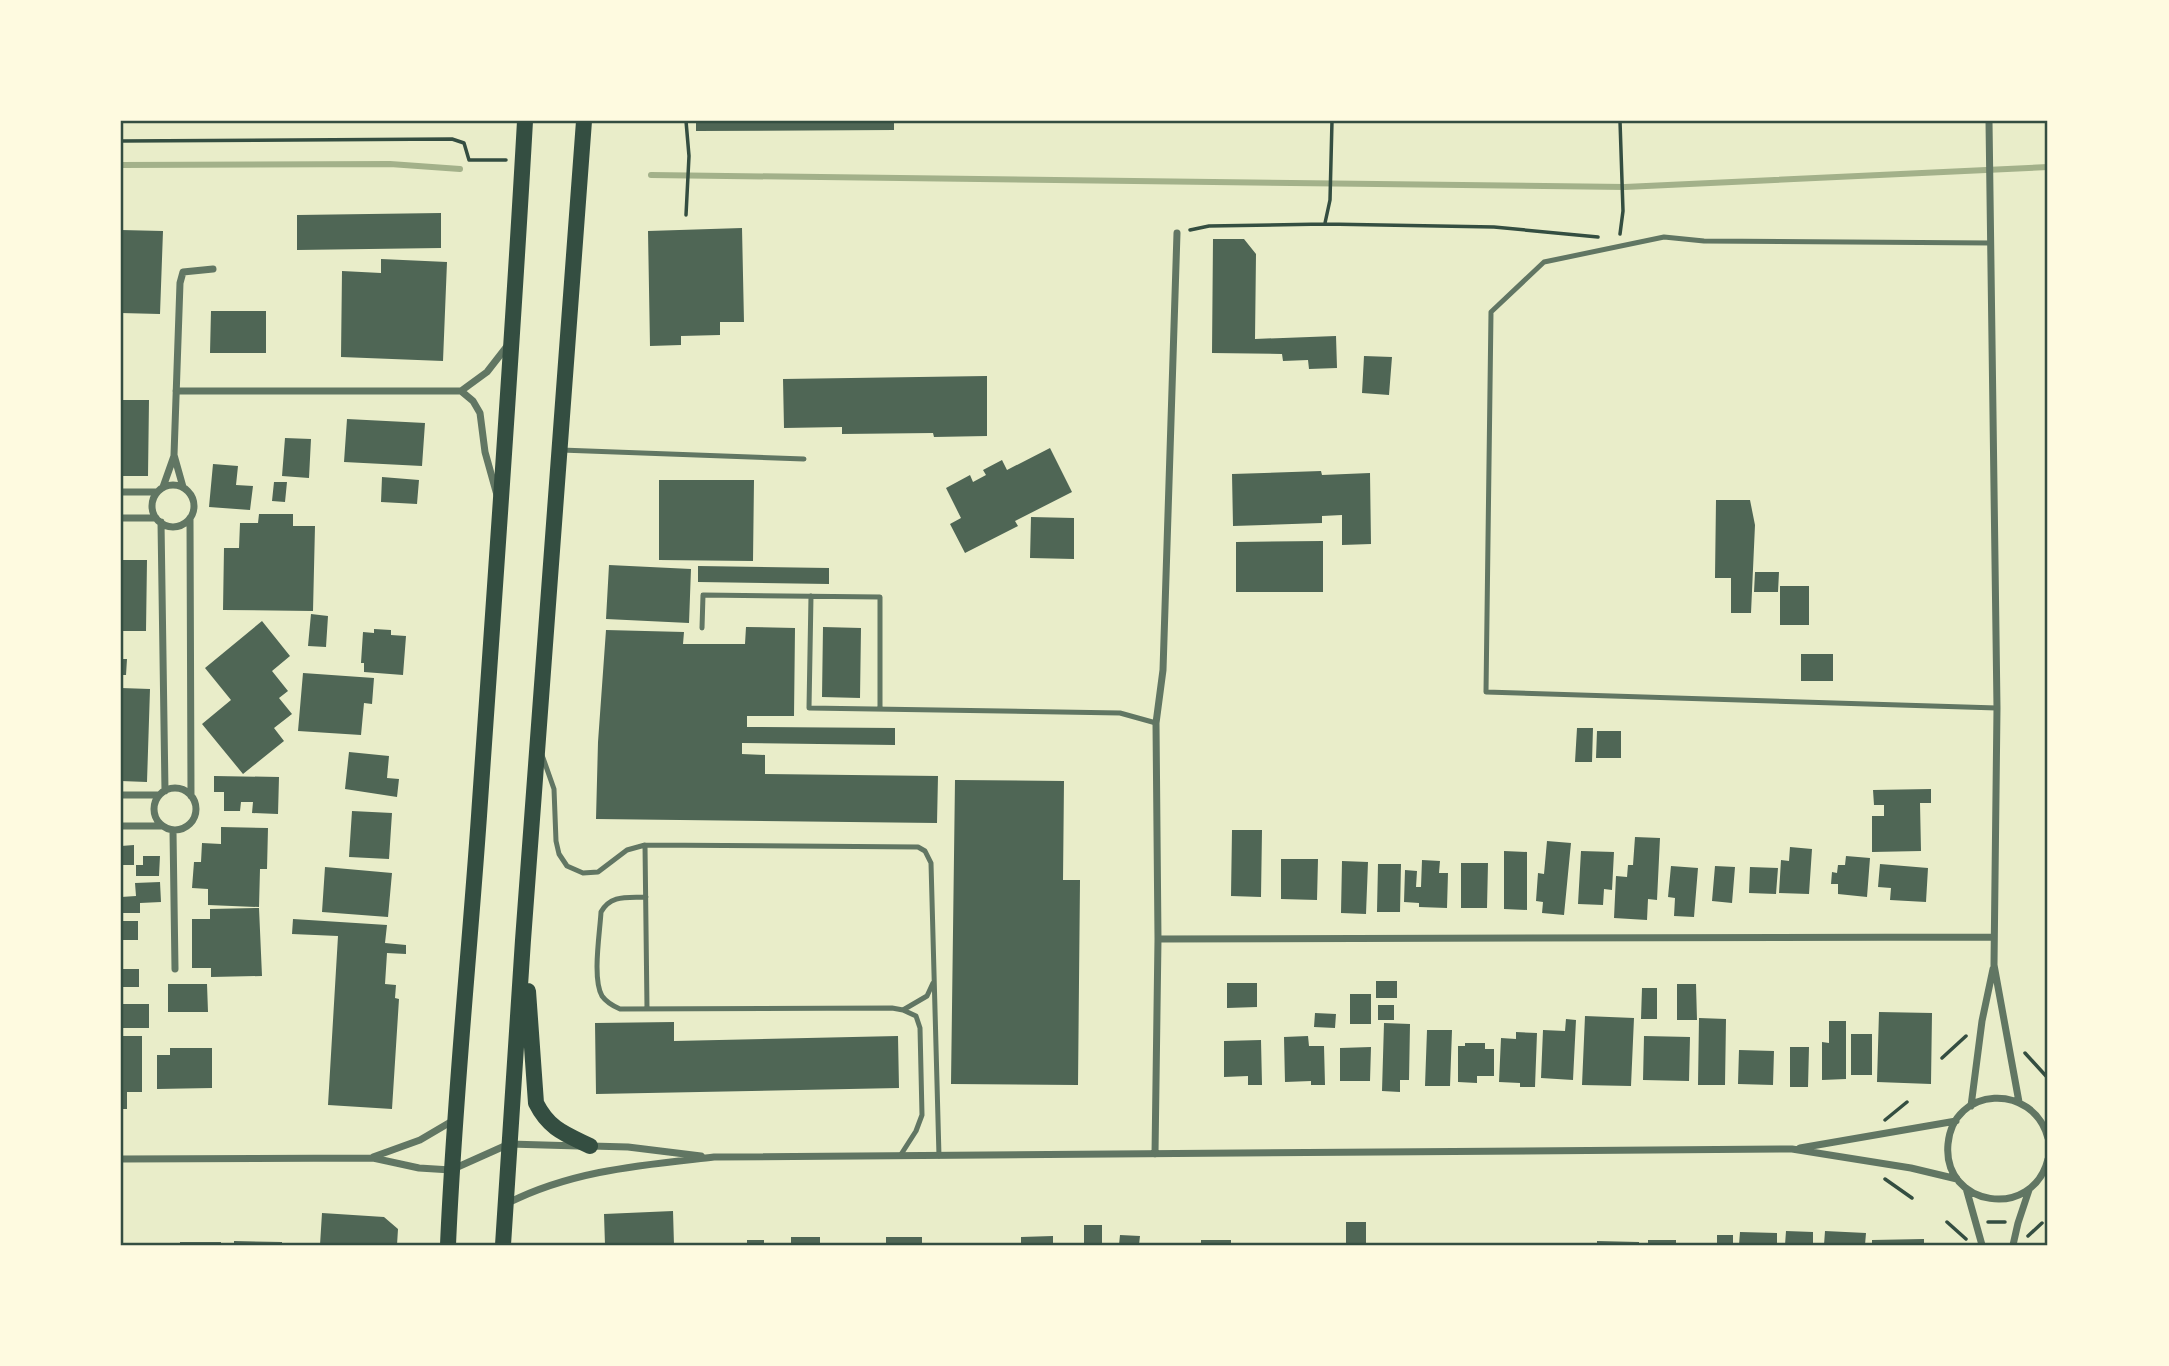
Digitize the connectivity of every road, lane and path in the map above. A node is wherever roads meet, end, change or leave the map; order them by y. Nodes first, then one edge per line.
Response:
1 (525, 121) edge
2 (584, 121) edge
3 (686, 121) edge
4 (1332, 121) edge
5 (1620, 121) edge
6 (1989, 121) edge
7 (121, 141) edge
8 (522, 160) junction
9 (686, 215) dead end
10 (1325, 224) junction
11 (1177, 233) joint
12 (1605, 237) dead end
13 (1619, 239) dead end
14 (1991, 243) junction
15 (213, 269) dead end
16 (512, 338) junction
17 (176, 391) junction
18 (461, 391) junction
19 (561, 450) junction
20 (174, 455) junction
21 (804, 459) dead end
22 (183, 487) junction
23 (160, 490) junction
24 (121, 492) edge
25 (499, 505) junction
26 (121, 518) edge
27 (190, 518) junction
28 (159, 520) junction
29 (811, 596) junction
30 (702, 628) dead end
31 (880, 708) junction
32 (1997, 708) junction
33 (1156, 723) junction
34 (538, 746) junction
35 (162, 793) junction
36 (121, 795) edge
37 (191, 796) junction
38 (161, 825) junction
39 (121, 826) edge
40 (173, 831) junction
41 (645, 845) junction
42 (646, 897) junction
43 (1993, 937) junction
44 (1158, 939) junction
45 (523, 940) junction
46 (1994, 965) junction
47 (175, 969) dead end
48 (934, 981) junction
49 (647, 1009) junction
50 (903, 1010) junction
51 (1982, 1021) junction
52 (2007, 1033) junction
53 (1942, 1058) dead end
54 (2046, 1076) dead end
55 (2019, 1102) junction
56 (1971, 1106) junction
57 (2037, 1116) junction
58 (455, 1119) junction
59 (2048, 1119) edge
60 (1956, 1121) junction
61 (2048, 1138) edge
62 (509, 1144) junction
63 (590, 1146) junction
64 (1792, 1149) junction
65 (1155, 1154) junction
66 (901, 1156) junction
67 (939, 1156) junction
68 (714, 1157) junction
69 (373, 1158) junction
70 (121, 1159) edge
71 (2048, 1159) edge
72 (451, 1170) junction
73 (2048, 1178) edge
74 (1957, 1179) junction
75 (2037, 1182) junction
76 (1966, 1188) junction
77 (2029, 1190) junction
78 (505, 1205) junction
79 (1947, 1222) dead end
80 (1984, 1222) dead end
81 (2007, 1222) dead end
82 (447, 1245) edge
83 (503, 1245) edge
84 (1973, 1245) edge
85 (1982, 1245) edge
86 (2013, 1245) edge

1 - 8 main road
2 - 19 main road
3 - 9 path
4 - 10 path
5 - 13 path
6 - 14 street
7 - 8 path
8 - 16 main road
10 - 11 path
10 - 12 path
11 - 33 street
14 - 32 street
14 - 32 lane
15 - 17 street
16 - 18 street
16 - 25 main road
17 - 18 street
17 - 20 street
18 - 25 street
19 - 21 lane
19 - 34 main road
20 - 22 street
20 - 23 street
22 - 23 street
22 - 27 street
23 - 24 street
23 - 28 street
25 - 58 main road
26 - 28 street
27 - 28 street
27 - 37 street
28 - 35 street
29 - 30 lane
29 - 31 lane
29 - 31 lane
31 - 33 lane
32 - 43 street
33 - 44 street
34 - 41 lane
34 - 45 main road
35 - 36 street
35 - 37 street
35 - 38 street
37 - 40 street
38 - 39 street
38 - 40 street
40 - 47 street
41 - 42 lane
41 - 48 lane
42 - 49 lane
42 - 49 lane
43 - 44 street
43 - 46 street
44 - 65 street
45 - 62 main road
45 - 63 main road
46 - 51 street
46 - 52 street
48 - 50 lane
48 - 67 lane
49 - 50 lane
50 - 66 lane
51 - 53 path
51 - 56 street
52 - 54 path
52 - 55 street
55 - 56 street
55 - 57 street
56 - 60 street
57 - 59 street
57 - 61 street
58 - 69 street
58 - 72 main road
60 - 64 street
60 - 74 street
62 - 63 street
62 - 72 street
62 - 78 main road
63 - 68 street
64 - 65 street
64 - 74 street
65 - 67 street
66 - 67 street
66 - 68 street
68 - 78 street
69 - 70 street
69 - 72 street
71 - 75 street
72 - 82 main road
73 - 75 street
74 - 76 street
75 - 77 street
76 - 77 street
76 - 85 street
77 - 86 street
78 - 83 main road
79 - 84 path
80 - 81 path

